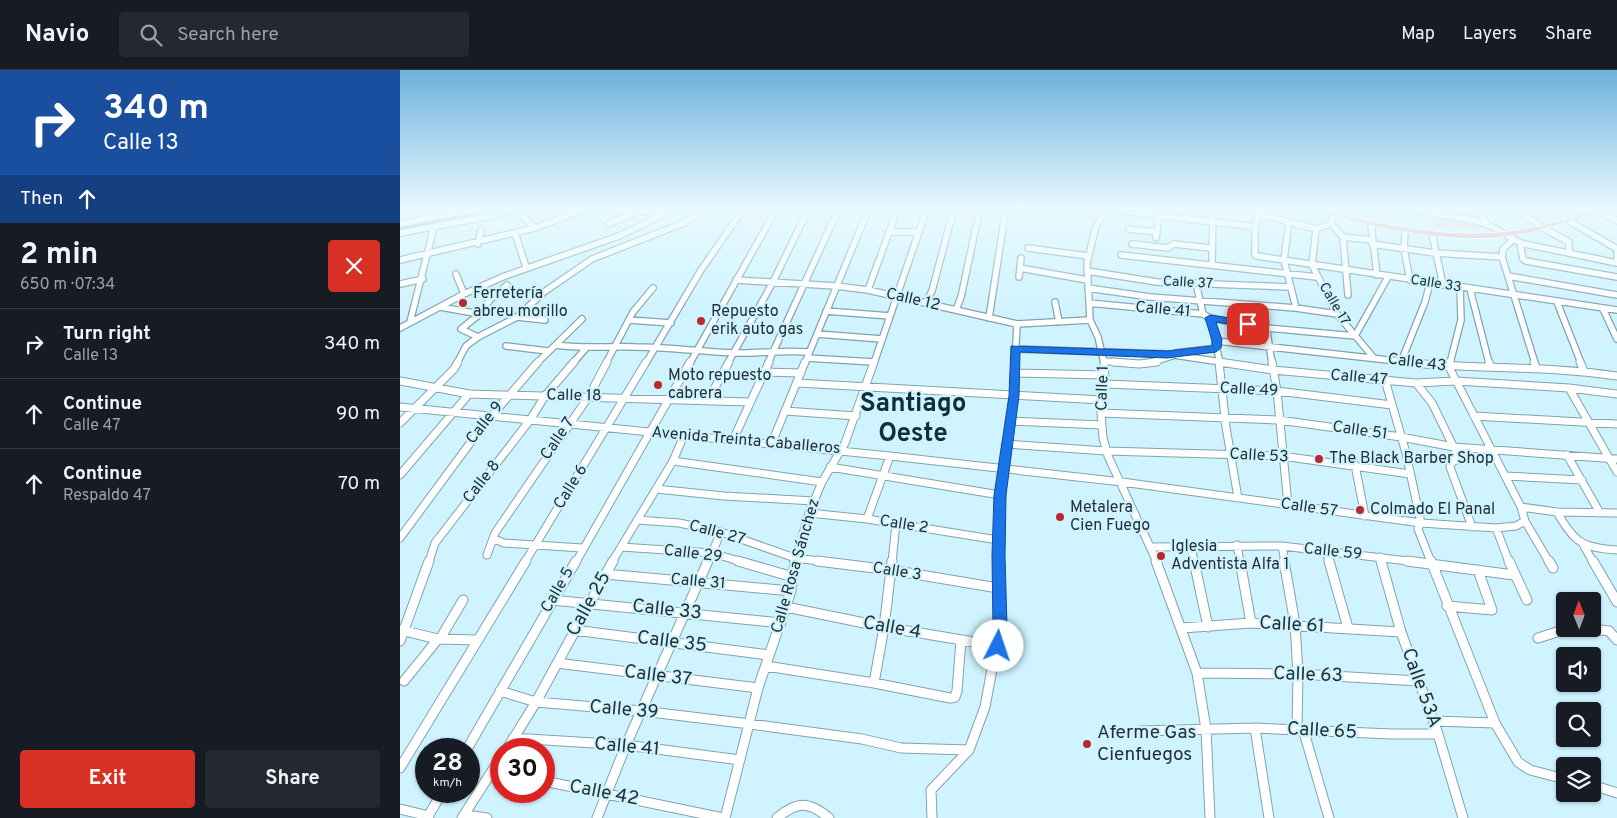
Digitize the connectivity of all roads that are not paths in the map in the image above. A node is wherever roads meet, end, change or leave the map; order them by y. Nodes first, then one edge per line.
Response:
1 (1372, 242) edge
2 (430, 243) edge
3 (482, 243) edge
4 (518, 243) edge
5 (598, 243) edge
6 (630, 243) edge
7 (720, 243) edge
8 (757, 243) edge
9 (793, 243) edge
10 (823, 243) edge
11 (854, 243) edge
12 (885, 243) edge
13 (915, 243) edge
14 (945, 243) edge
15 (973, 243) edge
16 (1001, 243) edge
17 (1091, 243) edge
18 (1211, 243) edge
19 (1255, 243) edge
20 (1286, 243) edge
21 (1314, 243) edge
22 (1343, 243) edge
23 (1376, 243) edge
24 (1404, 243) edge
25 (1435, 243) edge
26 (1509, 243) edge
27 (1520, 243) joint
28 (1569, 243) edge
29 (1606, 243) edge
30 (478, 244) joint
31 (1132, 244) dead end
32 (1028, 248) dead end
33 (1211, 248) junction
34 (1404, 249) junction
35 (1617, 249) edge
36 (1436, 253) junction
37 (1568, 253) junction
38 (1617, 253) edge
39 (428, 254) junction
40 (1121, 255) dead end
41 (1088, 256) junction
42 (1021, 258) dead end
43 (1502, 258) junction
44 (1617, 258) edge
45 (400, 260) edge
46 (1284, 260) junction
47 (1617, 263) edge
48 (1212, 264) junction
49 (1312, 265) junction
50 (526, 267) junction
51 (1020, 268) junction
52 (1345, 270) junction
53 (1088, 271) junction
54 (1286, 273) junction
55 (456, 274) dead end
56 (1376, 275) junction
57 (1388, 276) junction
58 (1508, 276) junction
59 (1019, 277) dead end
60 (1317, 277) junction
61 (1617, 277) edge
62 (423, 279) junction
63 (736, 280) junction
64 (1087, 280) junction
65 (1410, 280) junction
66 (773, 282) junction
67 (1196, 283) junction
68 (1430, 283) junction
69 (400, 284) edge
70 (805, 284) junction
71 (1443, 285) junction
72 (507, 286) dead end
73 (836, 286) junction
74 (1290, 287) junction
75 (653, 288) dead end
76 (1088, 288) junction
77 (1460, 288) junction
78 (1470, 289) junction
79 (868, 290) junction
80 (464, 294) junction
81 (1348, 295) dead end
82 (1514, 295) junction
83 (1617, 295) edge
84 (897, 296) junction
85 (1200, 301) junction
86 (926, 302) junction
87 (1055, 302) dead end
88 (1557, 302) junction
89 (1089, 303) junction
90 (440, 307) junction
91 (1263, 307) junction
92 (1296, 308) junction
93 (1603, 308) junction
94 (956, 310) junction
95 (1617, 310) edge
96 (826, 312) junction
97 (480, 314) junction
98 (1203, 314) junction
99 (1337, 314) junction
100 (890, 316) junction
101 (517, 317) junction
102 (989, 318) junction
103 (1210, 318) junction
104 (582, 319) dead end
105 (545, 320) dead end
106 (629, 320) junction
107 (1090, 320) junction
108 (410, 322) junction
109 (1059, 322) junction
110 (671, 323) junction
111 (1017, 324) junction
112 (400, 328) edge
113 (1267, 328) junction
114 (817, 334) junction
115 (1355, 336) junction
116 (478, 337) junction
117 (882, 339) junction
118 (1617, 339) edge
119 (1217, 340) junction
120 (556, 345) junction
121 (506, 346) dead end
122 (587, 347) junction
123 (614, 347) junction
124 (656, 347) junction
125 (1270, 347) junction
126 (1015, 348) junction
127 (1216, 348) junction
128 (696, 350) junction
129 (548, 351) junction
130 (1102, 351) junction
131 (772, 352) junction
132 (734, 353) junction
133 (808, 355) junction
134 (1170, 355) junction
135 (1373, 357) junction
136 (1104, 361) junction
137 (1218, 361) junction
138 (874, 362) junction
139 (1401, 362) junction
140 (1490, 366) junction
141 (1449, 367) junction
142 (1536, 368) junction
143 (1273, 370) junction
144 (1584, 371) junction
145 (763, 372) junction
146 (801, 373) junction
147 (1014, 373) junction
148 (1105, 375) junction
149 (1617, 376) edge
150 (1385, 380) junction
151 (1456, 381) junction
152 (400, 382) edge
153 (1416, 382) junction
154 (797, 383) junction
155 (1105, 384) junction
156 (866, 387) junction
157 (435, 388) junction
158 (1569, 388) junction
159 (1223, 389) junction
160 (1277, 391) junction
161 (469, 394) junction
162 (509, 394) junction
163 (1617, 394) edge
164 (545, 396) junction
165 (589, 396) junction
166 (1014, 396) junction
167 (625, 397) junction
168 (669, 399) junction
169 (708, 400) junction
170 (1102, 400) junction
171 (749, 402) junction
172 (1392, 405) junction
173 (400, 407) edge
174 (413, 408) junction
175 (785, 411) junction
176 (453, 413) junction
177 (1101, 413) junction
178 (491, 416) junction
179 (856, 416) junction
180 (1474, 416) junction
181 (1225, 419) junction
182 (530, 420) junction
183 (1278, 420) junction
184 (1009, 421) junction
185 (1588, 421) junction
186 (400, 423) edge
187 (568, 424) junction
188 (1617, 424) edge
189 (1102, 425) junction
190 (607, 428) junction
191 (650, 432) junction
192 (684, 435) junction
193 (1402, 437) junction
194 (732, 440) junction
195 (1006, 444) junction
196 (771, 445) junction
197 (1454, 447) junction
198 (841, 450) junction
199 (1106, 451) junction
200 (1492, 451) junction
201 (1232, 454) junction
202 (1567, 455) junction
203 (890, 456) junction
204 (1282, 456) junction
205 (1609, 458) junction
206 (1617, 459) edge
207 (673, 461) junction
208 (1356, 465) junction
209 (830, 467) junction
210 (1003, 470) junction
211 (1617, 472) edge
212 (401, 473) edge
213 (1410, 474) junction
214 (1505, 476) junction
215 (882, 477) junction
216 (1582, 480) junction
217 (822, 482) junction
218 (1122, 482) junction
219 (656, 489) junction
220 (1000, 495) junction
221 (1238, 498) junction
222 (814, 501) junction
223 (1288, 505) junction
224 (1521, 507) junction
225 (1557, 512) junction
226 (809, 513) junction
227 (1600, 513) junction
228 (1617, 513) edge
229 (1365, 516) junction
230 (867, 519) junction
231 (637, 520) junction
232 (1525, 521) junction
233 (1421, 523) junction
234 (896, 524) junction
235 (1472, 527) junction
236 (1496, 528) junction
237 (722, 532) junction
238 (400, 538) edge
239 (494, 539) junction
240 (998, 540) junction
241 (1237, 545) junction
242 (535, 546) junction
243 (1191, 546) junction
244 (1282, 546) junction
245 (1583, 546) junction
246 (621, 547) junction
247 (1151, 547) junction
248 (582, 548) junction
249 (1326, 550) junction
250 (1617, 550) edge
251 (712, 553) junction
252 (487, 555) dead end
253 (1380, 557) junction
254 (795, 558) junction
255 (1431, 564) junction
256 (1552, 568) dead end
257 (891, 570) junction
258 (1478, 570) junction
259 (605, 574) junction
260 (1514, 575) junction
261 (793, 577) junction
262 (700, 581) junction
263 (998, 588) junction
264 (791, 591) junction
265 (1614, 592) edge
266 (462, 600) dead end
267 (552, 600) junction
268 (1527, 600) dead end
269 (1617, 602) edge
270 (588, 603) junction
271 (1447, 606) junction
272 (786, 607) junction
273 (686, 612) junction
274 (781, 623) junction
275 (1251, 623) junction
276 (1295, 624) junction
277 (884, 627) junction
278 (1208, 627) junction
279 (1182, 628) junction
280 (1348, 628) junction
281 (574, 630) junction
282 (1601, 630) edge
283 (403, 631) edge
284 (1401, 632) junction
285 (1556, 632) edge
286 (1538, 638) dead end
287 (439, 639) junction
288 (476, 640) junction
289 (961, 640) junction
290 (1617, 640) edge
291 (400, 641) edge
292 (672, 643) junction
293 (998, 646) junction
294 (769, 655) junction
295 (557, 663) junction
296 (766, 666) junction
297 (1197, 673) junction
298 (1298, 674) junction
299 (657, 677) junction
300 (404, 681) dead end
301 (1419, 681) junction
302 (874, 683) junction
303 (758, 688) junction
304 (500, 691) junction
305 (536, 702) junction
306 (642, 711) junction
307 (1434, 721) junction
308 (1494, 723) junction
309 (750, 724) junction
310 (1255, 728) junction
311 (1206, 729) junction
312 (1300, 729) junction
313 (1140, 731) dead end
314 (1438, 734) junction
315 (473, 738) edge
316 (513, 738) edge
317 (555, 741) edge
318 (626, 745) junction
319 (969, 750) junction
320 (740, 760) junction
321 (400, 768) edge
322 (1556, 777) edge
323 (490, 782) edge
324 (555, 783) edge
325 (1601, 788) edge
326 (607, 793) junction
327 (1617, 793) edge
328 (436, 803) edge
329 (400, 809) edge
330 (428, 817) edge
331 (463, 817) edge
332 (487, 818) edge
333 (597, 818) edge
334 (724, 818) edge
335 (777, 818) edge
336 (829, 818) edge
337 (932, 818) edge
338 (1210, 818) edge
339 (1269, 818) edge
340 (1329, 818) edge
341 (1463, 818) edge

1 - 56 street
2 - 39 street
3 - 30 street
4 - 50 street
5 - 50 street
6 - 101 street
7 - 110 street, Calle 6
8 - 63 street, Calle 5
9 - 66 street
10 - 70 street
11 - 73 street
12 - 79 street
13 - 84 street, Calle Rosa Sánchez
14 - 86 street
15 - 94 street
16 - 102 street
17 - 41 street, Calle 1
18 - 33 street
19 - 46 street, Calle 33
20 - 46 street
21 - 49 street, Calle 17
22 - 52 street
23 - 34 street
24 - 34 street
25 - 36 street
26 - 43 street
27 - 37 street
27 - 61 street
28 - 37 street
29 - 35 street
30 - 39 street
31 - 33 street
32 - 41 street
33 - 48 street
34 - 36 street
34 - 65 street
36 - 43 street
36 - 71 street
37 - 47 street
38 - 44 street
39 - 45 street
39 - 62 street
40 - 48 street
41 - 53 street, Calle 1
42 - 51 street
43 - 58 street
46 - 49 street, Calle 33
46 - 54 street
48 - 54 street
49 - 52 street, Calle 33
49 - 60 street, Calle 17
50 - 80 street
51 - 59 street
51 - 64 street
52 - 56 street, Calle 33
52 - 81 street
53 - 64 street, Calle 1
53 - 67 street, Calle 37
54 - 60 street
54 - 74 street
55 - 80 street
56 - 57 street, Calle 33
57 - 65 street, Calle 33
57 - 115 street
58 - 82 street
58 - 83 street
60 - 99 street, Calle 17
62 - 69 street
62 - 108 street
63 - 66 street, Calle 12
63 - 128 street, Calle 5
64 - 76 street, Calle 1
65 - 68 street, Calle 33
66 - 70 street, Calle 12
66 - 132 street
67 - 74 street, Calle 37
67 - 85 street
68 - 71 street, Calle 33
68 - 139 street
70 - 73 street, Calle 12
70 - 131 street
71 - 77 street, Calle 33
72 - 97 street
73 - 79 street, Calle 12
73 - 96 street
74 - 92 street
75 - 106 street, Calle 7
76 - 85 street
76 - 89 street, Calle 1
77 - 78 street, Calle 33
77 - 141 street
78 - 82 street, Calle 33
78 - 140 street
79 - 84 street, Calle 12
80 - 90 street
82 - 88 street, Calle 33
82 - 142 street
84 - 86 street, Calle 12
84 - 100 street, Calle Rosa Sánchez
85 - 91 street
85 - 98 street
86 - 94 street, Calle 12
87 - 109 street
88 - 93 street, Calle 33
88 - 144 street
89 - 98 street, Calle 41
89 - 107 street, Calle 1
90 - 97 street
90 - 108 street
91 - 92 street
91 - 113 street
92 - 99 street
93 - 95 street, Calle 33
93 - 118 street
94 - 102 street, Calle 12
96 - 100 street
96 - 114 street
97 - 116 street
98 - 103 street, Calle 41
99 - 115 street, Calle 17
100 - 117 street, Calle Rosa Sánchez
101 - 105 street
101 - 116 street
102 - 111 street, Calle 12
103 - 113 street, Calle 41
103 - 119 street
104 - 120 street, Calle 9
106 - 110 street
106 - 123 street, Calle 7
107 - 109 street, Calle 12
107 - 130 street, Calle 1
108 - 112 street
109 - 111 street, Calle 12
110 - 124 street, Calle 6
111 - 126 street
113 - 115 street, Calle 41
113 - 125 street
114 - 117 street
114 - 133 street
115 - 135 street, Calle 17
116 - 157 street
117 - 138 street, Calle Rosa Sánchez
119 - 125 street, Calle 43
119 - 127 street
120 - 122 street
120 - 129 street, Calle 9
121 - 129 street
122 - 123 street
122 - 164 street, Calle 8
123 - 124 street
123 - 165 street, Calle 7
124 - 128 street
124 - 167 street, Calle 6
125 - 135 street, Calle 43
125 - 143 street
126 - 130 street, Calle 47
126 - 147 street
127 - 134 street
127 - 137 street
128 - 132 street
128 - 168 street, Calle 5
129 - 162 street, Calle 9
130 - 134 street, Calle 47
130 - 136 street, Calle 1
131 - 132 street
131 - 133 street
131 - 145 street
132 - 169 street
133 - 138 street
133 - 146 street
134 - 136 street
134 - 137 street, Calle 47
135 - 139 street, Calle 43
136 - 148 street, Calle 1
137 - 143 street, Calle 47
137 - 159 street
138 - 156 street, Calle Rosa Sánchez
139 - 141 street, Calle 43
140 - 141 street, Calle 43
140 - 142 street, Calle 43
141 - 151 street
142 - 144 street, Calle 43
143 - 150 street, Calle 47
143 - 160 street
144 - 149 street, Calle 43
145 - 146 street
145 - 171 street
146 - 154 street
147 - 148 street
147 - 166 street
148 - 155 street, Calle 1
150 - 153 street, Calle 47
150 - 172 street
151 - 153 street, Calle 47
151 - 158 street, Calle 47
151 - 180 street
152 - 157 street, Calle 18
153 - 197 street
154 - 156 street
154 - 175 street
155 - 159 street, Calle 49
155 - 170 street, Calle 1
156 - 166 street
156 - 179 street, Calle Rosa Sánchez
157 - 161 street, Calle 18
157 - 174 street
158 - 163 street, Calle 47
158 - 185 street
159 - 160 street, Calle 49
159 - 181 street
160 - 172 street, Calle 49
160 - 183 street
161 - 162 street, Calle 18
161 - 176 street
162 - 164 street, Calle 18
162 - 178 street, Calle 9
164 - 165 street, Calle 18
164 - 182 street, Calle 8
165 - 167 street, Calle 18
165 - 187 street, Calle 7
166 - 170 street
166 - 184 street
167 - 168 street, Calle 18
167 - 190 street, Calle 6
168 - 169 street, Calle 18
168 - 191 street, Calle 5
169 - 171 street, Calle 18
170 - 177 street, Calle 1
171 - 194 street
172 - 193 street
173 - 174 street, Avenida Treinta Caballeros
174 - 176 street, Avenida Treinta Caballeros
174 - 186 street
175 - 179 street
175 - 196 street
176 - 178 street, Avenida Treinta Caballeros
176 - 212 street
177 - 181 street, Calle 51
177 - 189 street, Calle 1
178 - 182 street, Avenida Treinta Caballeros
178 - 238 street, Calle 9
179 - 198 street, Calle Rosa Sánchez
180 - 185 street
180 - 200 street
181 - 183 street, Calle 51
181 - 201 street
182 - 187 street, Avenida Treinta Caballeros
182 - 283 street, Calle 8
183 - 193 street, Calle 51
183 - 204 street
184 - 189 street
184 - 195 street
185 - 188 street
185 - 205 street
187 - 190 street, Avenida Treinta Caballeros
187 - 239 street, Calle 7
189 - 199 street, Calle 1
190 - 191 street, Avenida Treinta Caballeros
190 - 242 street, Calle 6
191 - 192 street, Avenida Treinta Caballeros
191 - 248 street, Calle 5
192 - 194 street, Avenida Treinta Caballeros
192 - 207 street, Calle 25
193 - 197 street, Calle 51
193 - 213 street
194 - 196 street, Avenida Treinta Caballeros
195 - 199 street
195 - 210 street
196 - 198 street, Avenida Treinta Caballeros
197 - 200 street, Calle 51
197 - 235 street
198 - 203 street, Avenida Treinta Caballeros
198 - 209 street, Calle Rosa Sánchez
199 - 201 street, Calle 53
199 - 218 street, Calle 1
200 - 202 street, Calle 51
200 - 214 street
201 - 204 street, Calle 53
201 - 221 street
202 - 205 street, Calle 51
202 - 216 street
203 - 210 street, Avenida Treinta Caballeros
203 - 215 street
204 - 208 street, Calle 53
204 - 223 street
205 - 206 street, Calle 51
205 - 211 street
207 - 217 street
207 - 219 street, Calle 25
208 - 213 street, Calle 53
208 - 229 street
209 - 215 street
209 - 217 street, Calle Rosa Sánchez
210 - 218 street, Avenida Treinta Caballeros
210 - 220 street
213 - 233 street
214 - 216 street
214 - 224 street
215 - 220 street
215 - 230 street
216 - 227 street
217 - 222 street, Calle Rosa Sánchez
218 - 221 street, Calle 57
218 - 247 street, Calle 1
219 - 222 street
219 - 231 street, Calle 25
220 - 240 street
221 - 223 street, Calle 57
222 - 226 street, Calle Rosa Sánchez
223 - 229 street, Calle 57
224 - 225 street
224 - 232 street
225 - 227 street
225 - 245 street
226 - 230 street, Calle 2
226 - 254 street, Calle Rosa Sánchez
227 - 228 street
229 - 233 street, Calle 57
230 - 234 street, Calle 2
231 - 237 street, Calle 27
231 - 246 street, Calle 25
232 - 236 street, Calle 57
232 - 256 street
233 - 235 street, Calle 57
233 - 255 street
234 - 240 street, Calle 2
234 - 257 street
235 - 236 street, Calle 57
236 - 260 street
237 - 251 street
237 - 254 street, Calle 27
239 - 242 street
239 - 252 street, Calle 7
240 - 263 street
241 - 243 street, Calle 59
241 - 244 street, Calle 59
241 - 275 street
242 - 248 street
242 - 288 street, Calle 6
243 - 247 street, Calle 59
243 - 278 street
244 - 249 street, Calle 59
244 - 276 street
245 - 250 street
245 - 265 street
246 - 251 street, Calle 29
246 - 259 street, Calle 25
247 - 279 street, Calle 1
248 - 267 street, Calle 5
249 - 253 street, Calle 59
249 - 280 street
251 - 261 street, Calle 29
251 - 262 street
253 - 255 street, Calle 59
253 - 284 street, Calle 53A
254 - 257 street, Calle 3
254 - 261 street, Calle Rosa Sánchez
255 - 258 street, Calle 59
255 - 271 street
257 - 263 street, Calle 3
257 - 277 street
258 - 260 street, Calle 59
258 - 271 street
259 - 262 street, Calle 31
259 - 270 street, Calle 25
260 - 268 street
261 - 264 street, Calle Rosa Sánchez
262 - 264 street, Calle 31
262 - 273 street
263 - 293 street
264 - 272 street, Calle Rosa Sánchez
265 - 269 street
266 - 287 street
267 - 270 street, Calle 33
267 - 304 street, Calle 5
270 - 273 street, Calle 33
270 - 281 street, Calle 25
271 - 308 street
272 - 274 street, Calle Rosa Sánchez
272 - 277 street, Calle 4
273 - 274 street, Calle 33
273 - 292 street
274 - 294 street, Calle Rosa Sánchez
275 - 276 street, Calle 61
275 - 278 street, Calle 61
276 - 280 street, Calle 61
276 - 298 street
277 - 289 street, Calle 4
277 - 302 street
278 - 279 street, Calle 61
279 - 297 street, Calle 1
280 - 284 street, Calle 61
281 - 292 street, Calle 35
281 - 295 street, Calle 25
282 - 290 street
283 - 287 street
283 - 291 street, Calle 8
284 - 301 street, Calle 53A
285 - 286 street
287 - 288 street
287 - 300 street
288 - 321 street, Calle 6
289 - 293 street, Calle 4
289 - 302 street
292 - 294 street, Calle 35
292 - 299 street
293 - 319 street
294 - 296 street, Calle Rosa Sánchez
295 - 299 street, Calle 37
295 - 305 street, Calle 25
296 - 302 street
296 - 303 street, Calle Rosa Sánchez
297 - 298 street, Calle 63
297 - 311 street, Calle 1
298 - 301 street, Calle 63
298 - 312 street
299 - 303 street, Calle 37
299 - 306 street
301 - 307 street, Calle 53A
303 - 309 street, Calle Rosa Sánchez
304 - 305 street, Calle 39
304 - 315 street, Calle 5
305 - 306 street, Calle 39
305 - 316 street, Calle 25
306 - 309 street, Calle 39
306 - 318 street
307 - 308 street
307 - 314 street, Calle 53A
308 - 322 street
309 - 319 street, Calle 39
309 - 320 street, Calle Rosa Sánchez
310 - 311 street, Calle 65
310 - 312 street, Calle 65
310 - 339 street
311 - 313 street, Calle 65
311 - 338 street, Calle 1
312 - 314 street, Calle 65
312 - 340 street
314 - 341 street, Calle 53A
317 - 318 street, Calle 41
318 - 320 street, Calle 41
318 - 326 street
319 - 337 street
320 - 334 street, Calle Rosa Sánchez
323 - 331 street
324 - 326 street, Calle 42
325 - 327 street
326 - 333 street
326 - 334 street, Calle 42
328 - 330 street
329 - 330 street
331 - 332 street
335 - 336 street

